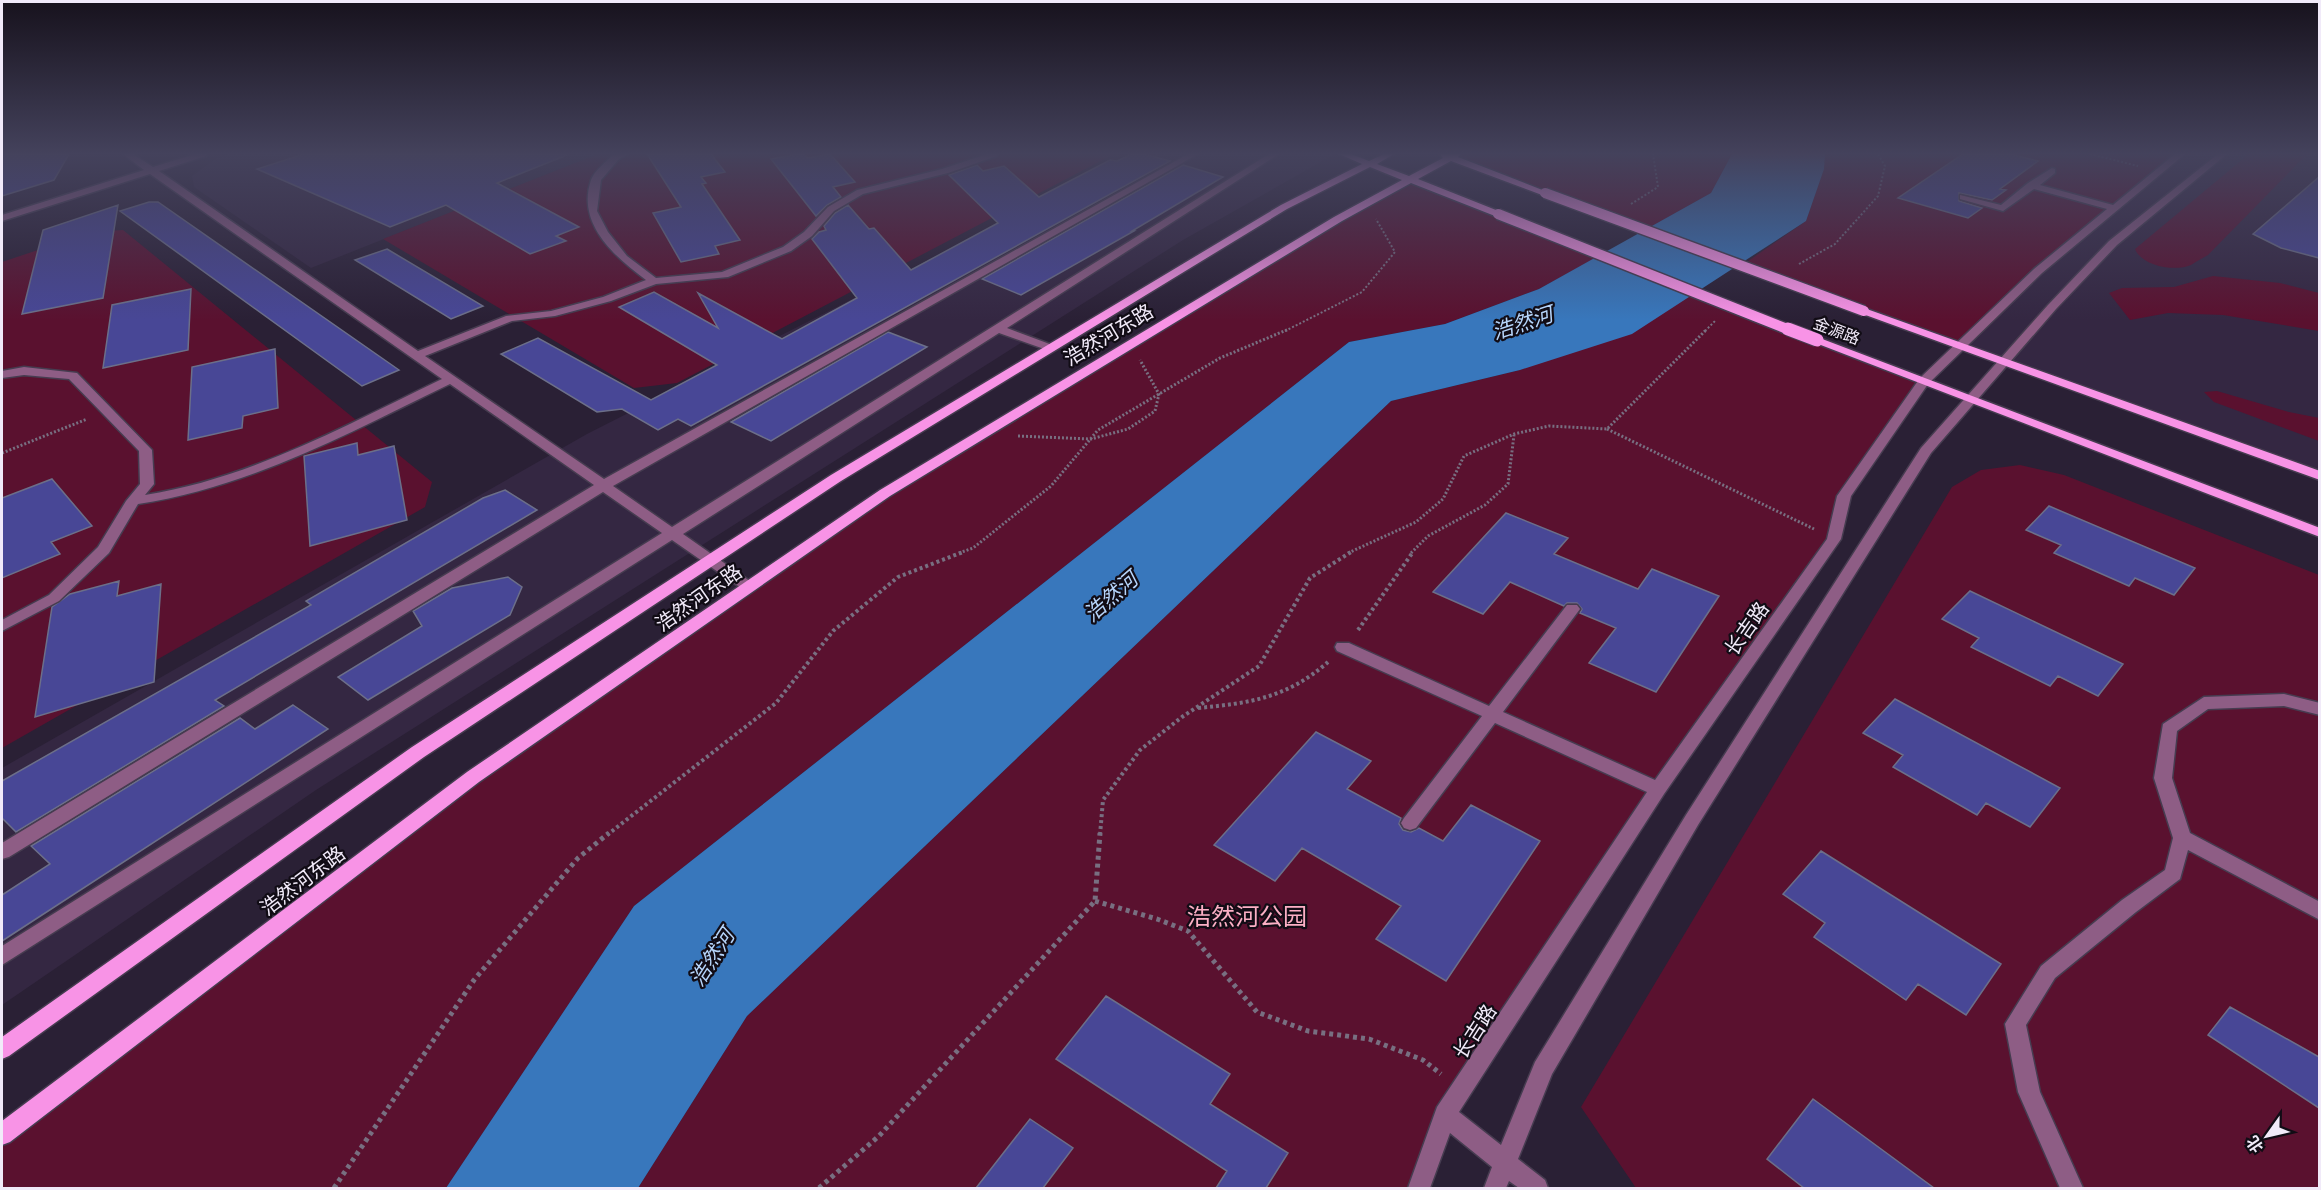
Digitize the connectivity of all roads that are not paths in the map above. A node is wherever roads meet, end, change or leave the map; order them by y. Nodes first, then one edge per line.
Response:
1 (31, 210) edge
2 (209, 210) edge
3 (592, 210) edge
4 (831, 210) edge
5 (1094, 210) edge
6 (1185, 210) edge
7 (1280, 210) edge
8 (1356, 210) edge
9 (1487, 210) edge
10 (1589, 210) edge
11 (2112, 210) edge
12 (2154, 210) edge
13 (2, 219) edge
14 (654, 281) junction
15 (997, 328) junction
16 (1960, 346) junction
17 (1051, 348) junction
18 (417, 355) junction
19 (2005, 362) junction
20 (2, 374) edge
21 (452, 379) junction
22 (1924, 381) junction
23 (1973, 400) junction
24 (2319, 476) edge
25 (604, 485) junction
26 (133, 501) junction
27 (672, 533) junction
28 (2319, 533) edge
29 (710, 560) junction
30 (749, 587) junction
31 (1572, 609) dead end
32 (2, 626) edge
33 (1343, 646) road end
34 (2319, 709) edge
35 (1492, 714) junction
36 (1658, 789) junction
37 (1410, 823) dead end
38 (2182, 838) junction
39 (2, 852) edge
40 (2319, 912) edge
41 (2, 956) edge
42 (2, 1049) edge
43 (1445, 1115) junction
44 (2, 1134) edge
45 (1504, 1162) junction
46 (1419, 1188) edge
47 (1495, 1188) edge
48 (1537, 1188) edge
49 (2071, 1188) edge

1 - 13 street
2 - 18 street
3 - 14 street
4 - 14 street
5 - 25 street
6 - 15 street
7 - 17 main road, 浩然河东路
8 - 30 main road, 浩然河东路
9 - 22 main road, 金源路, bridge
10 - 16 main road, 金源路, bridge
11 - 16 street, 长吉路
12 - 19 street
14 - 18 street
15 - 17 street
15 - 27 street
16 - 19 main road, 金源路
16 - 22 street, 长吉路
17 - 29 main road, 浩然河东路
18 - 21 street
19 - 23 street
19 - 24 main road, 金源路
20 - 26 street
21 - 25 street
21 - 26 street
22 - 23 main road, 金源路
22 - 36 street, 长吉路
23 - 28 main road, 金源路
23 - 45 street
25 - 27 street
25 - 39 street
26 - 32 street
27 - 29 street
27 - 41 street
29 - 30 street
29 - 42 main road, 浩然河东路
30 - 44 main road, 浩然河东路
31 - 35 street
33 - 35 street
34 - 38 street
35 - 36 street
35 - 37 street
36 - 43 street, 长吉路
38 - 40 street
38 - 49 street
43 - 45 street
43 - 46 street, 长吉路
45 - 47 street
45 - 48 street

